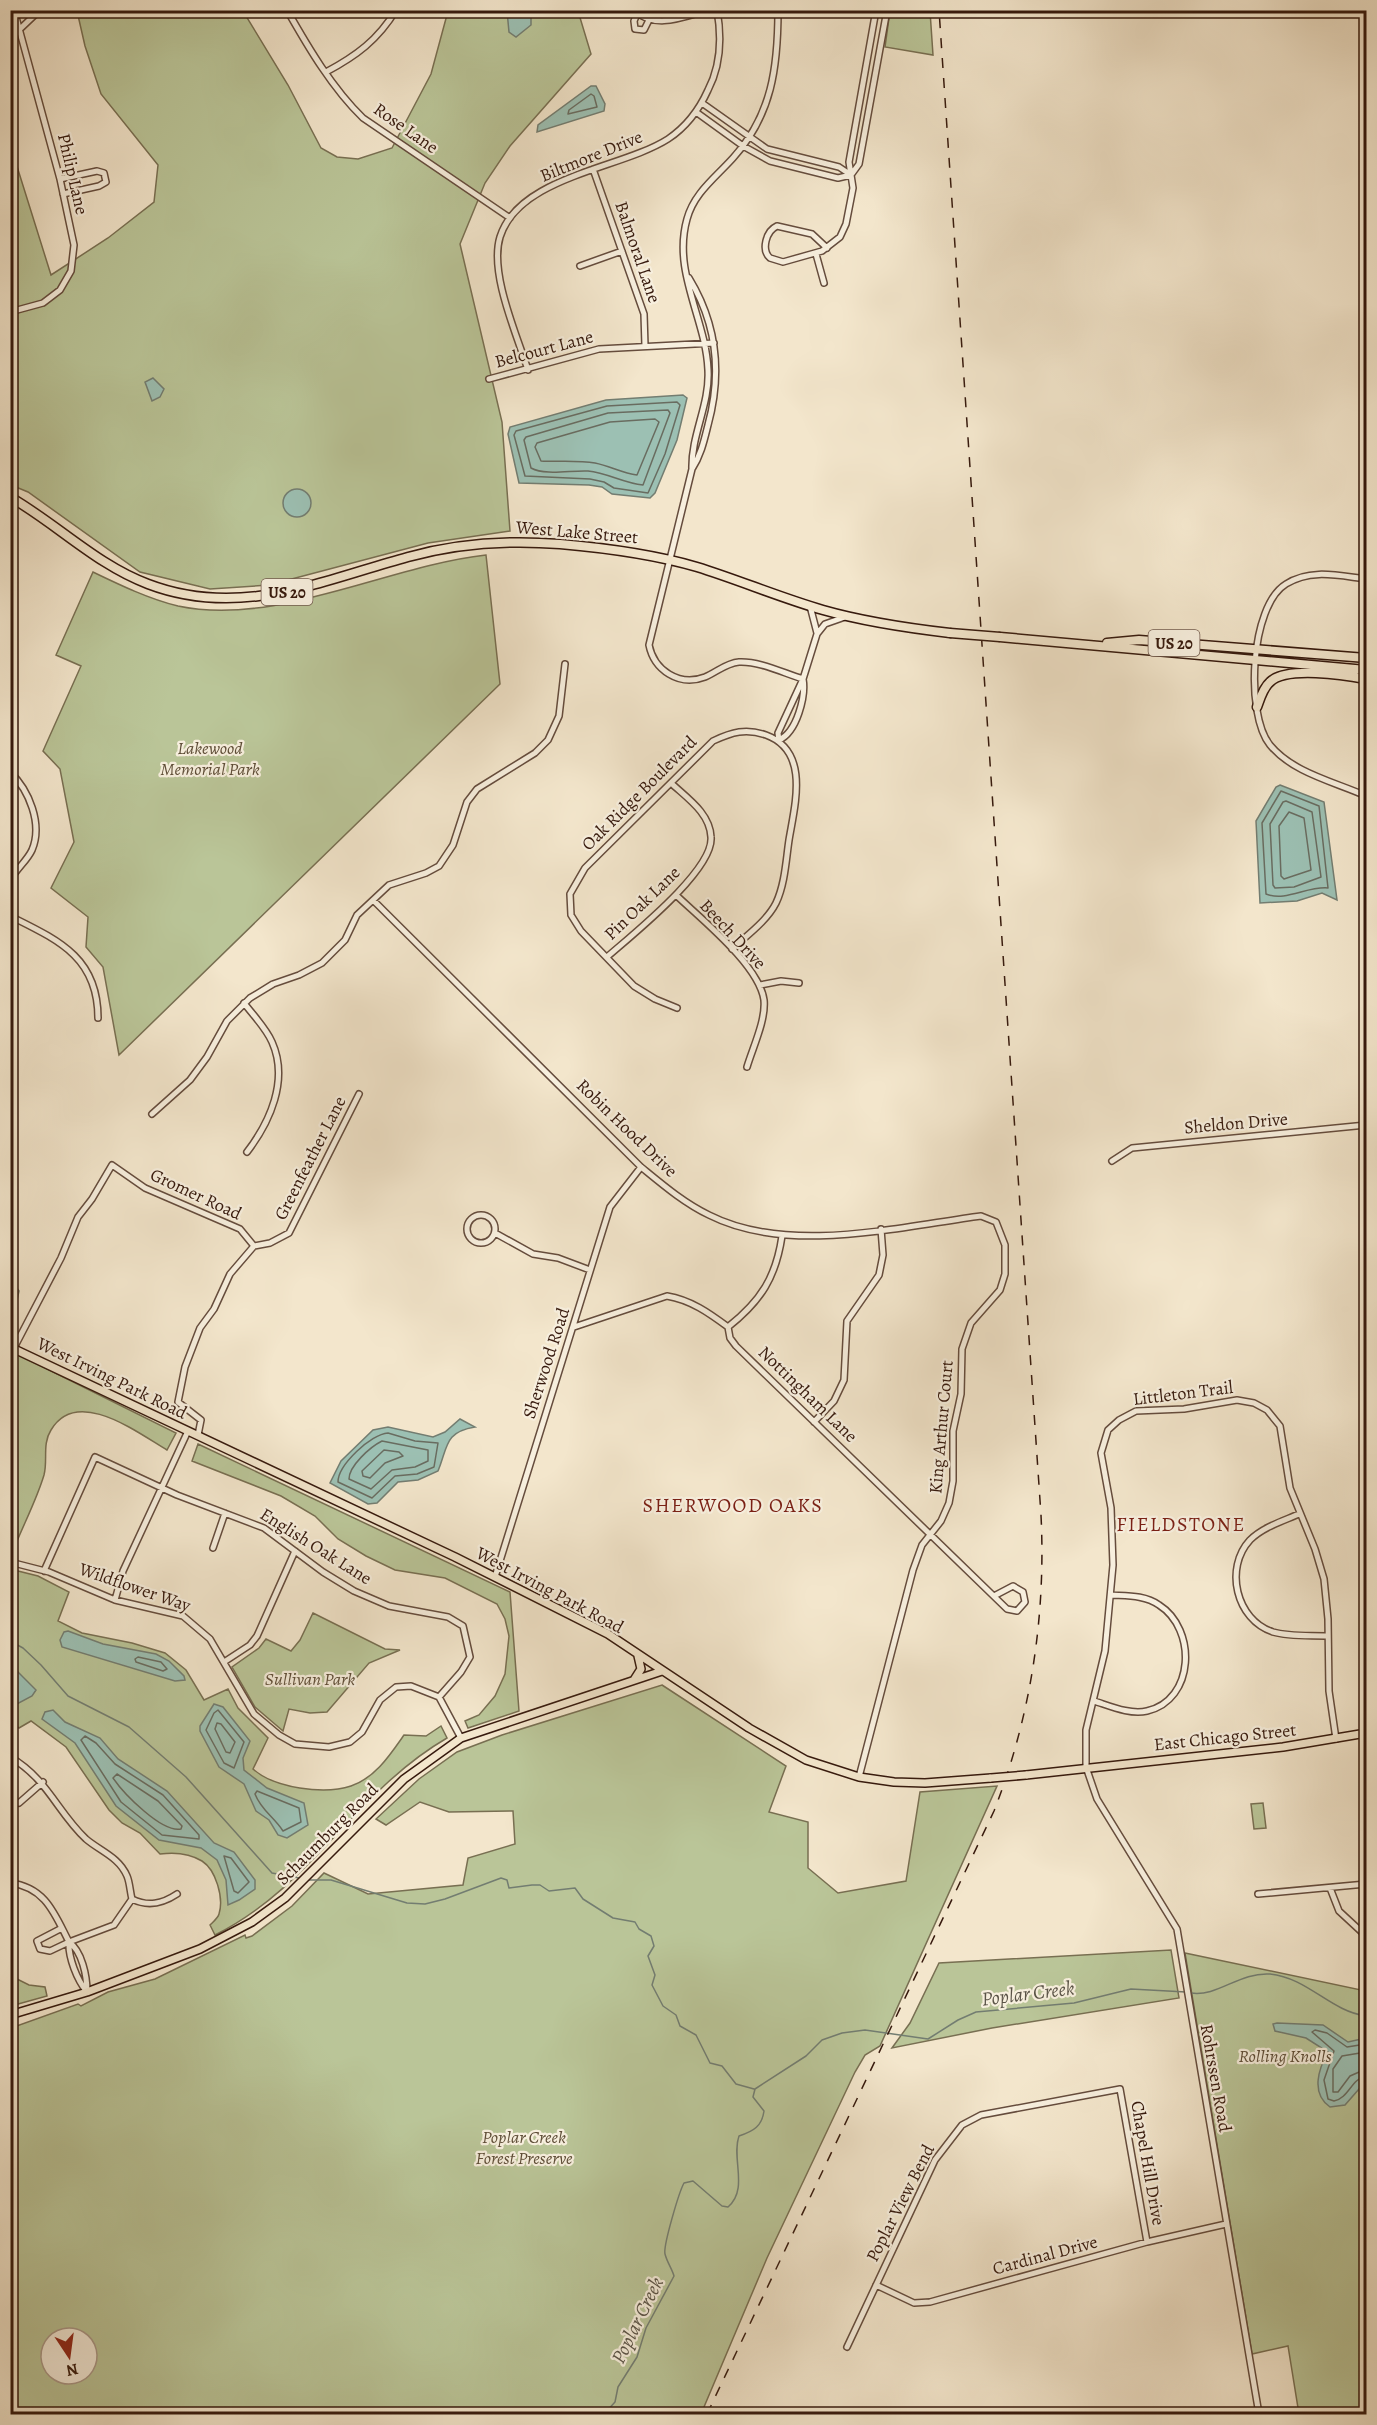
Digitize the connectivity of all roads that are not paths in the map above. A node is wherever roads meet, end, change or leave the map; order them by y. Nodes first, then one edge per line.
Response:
1 (14, 10) edge
2 (40, 10) edge
3 (396, 10) edge
4 (709, 10) edge
5 (717, 10) edge
6 (778, 10) edge
7 (876, 10) edge
8 (887, 10) edge
9 (290, 11) edge
10 (635, 12) edge
11 (649, 20) junction
12 (10, 27) edge
13 (21, 28) junction
14 (326, 72) junction
15 (702, 103) junction
16 (696, 112) junction
17 (750, 137) junction
18 (743, 146) junction
19 (593, 169) junction
20 (851, 175) junction
21 (60, 179) junction
22 (63, 194) junction
23 (510, 218) junction
24 (827, 248) junction
25 (622, 251) junction
26 (816, 254) junction
27 (580, 266) dead end
28 (688, 276) junction
29 (824, 283) dead end
30 (10, 312) edge
31 (704, 342) junction
32 (714, 343) junction
33 (645, 346) junction
34 (528, 370) junction
35 (489, 379) dead end
36 (692, 469) junction
37 (10, 497) edge
38 (669, 560) junction
39 (1366, 579) edge
40 (810, 606) junction
41 (847, 616) junction
42 (817, 634) junction
43 (1091, 644) junction
44 (1258, 648) junction
45 (1366, 658) edge
46 (1256, 662) junction
47 (565, 664) dead end
48 (1366, 670) edge
49 (803, 679) junction
50 (1366, 679) edge
51 (1257, 707) junction
52 (778, 740) junction
53 (10, 772) edge
54 (671, 783) junction
55 (1366, 796) edge
56 (12, 876) edge
57 (676, 895) junction
58 (373, 900) junction
59 (10, 916) edge
60 (732, 950) junction
61 (607, 957) junction
62 (799, 983) dead end
63 (760, 985) junction
64 (244, 1003) junction
65 (677, 1008) dead end
66 (98, 1018) dead end
67 (747, 1066) dead end
68 (359, 1094) dead end
69 (152, 1114) dead end
70 (1366, 1125) edge
71 (247, 1152) dead end
72 (1112, 1161) dead end
73 (642, 1167) junction
74 (996, 1222) joint
75 (881, 1229) junction
76 (495, 1233) junction
77 (782, 1236) junction
78 (254, 1246) junction
79 (590, 1270) junction
80 (574, 1327) junction
81 (728, 1327) junction
82 (12, 1348) edge
83 (814, 1422) junction
84 (188, 1431) junction
85 (198, 1435) junction
86 (162, 1488) junction
87 (225, 1513) junction
88 (1299, 1514) junction
89 (930, 1533) junction
90 (213, 1548) dead end
91 (295, 1551) junction
92 (10, 1562) edge
93 (44, 1571) junction
94 (495, 1577) junction
95 (1111, 1595) junction
96 (994, 1596) junction
97 (115, 1600) junction
98 (1328, 1636) junction
99 (637, 1654) junction
100 (224, 1662) junction
101 (662, 1671) junction
102 (634, 1680) junction
103 (439, 1697) junction
104 (1094, 1701) junction
105 (1366, 1733) edge
106 (461, 1738) junction
107 (1336, 1739) junction
108 (10, 1756) edge
109 (1086, 1767) junction
110 (859, 1777) junction
111 (43, 1782) junction
112 (19, 1803) dead end
113 (10, 1883) edge
114 (1366, 1884) edge
115 (1330, 1888) junction
116 (177, 1894) dead end
117 (1258, 1894) dead end
118 (132, 1899) junction
119 (62, 1928) junction
120 (1366, 1936) edge
121 (69, 1942) junction
122 (87, 1992) junction
123 (10, 2015) edge
124 (1120, 2089) joint
125 (1226, 2224) junction
126 (1147, 2242) junction
127 (876, 2285) junction
128 (847, 2347) dead end
129 (1259, 2415) edge

1 - 13 street, Philip Lane
2 - 13 street
3 - 14 street
4 - 11 street
5 - 15 street, Biltmore Drive
6 - 17 street
7 - 20 street
8 - 20 street
9 - 14 street, Rose Lane
10 - 11 street
10 - 11 street
12 - 13 street
13 - 21 street, Philip Lane
14 - 23 street, Rose Lane
15 - 16 street, Biltmore Drive
15 - 17 street
16 - 18 street
16 - 19 street, Biltmore Drive
17 - 18 street
17 - 20 street
18 - 20 street
18 - 28 street
19 - 23 street, Biltmore Drive
19 - 25 street, Balmoral Lane
20 - 24 street
21 - 22 street, Philip Lane
21 - 22 street
22 - 30 street, Philip Lane
23 - 34 street
24 - 26 street
24 - 26 street
25 - 27 street
25 - 33 street, Balmoral Lane
26 - 29 street
28 - 31 street
28 - 32 street
31 - 32 street, Belcourt Lane
31 - 33 street, Belcourt Lane
31 - 36 street
32 - 36 street
33 - 34 street, Belcourt Lane
34 - 35 street, Belcourt Lane
36 - 38 street
37 - 38 highway, West Lake Street / US 20
38 - 40 highway, West Lake Street / US 20
38 - 49 street
39 - 44 street
40 - 41 highway, West Lake Street / US 20
40 - 42 street
41 - 42 street
41 - 43 highway, West Lake Street / US 20, bridge
42 - 49 street
43 - 44 highway, West Lake Street / US 20
43 - 46 highway, West Lake Street / US 20
44 - 45 highway, US 20
44 - 46 street
46 - 48 highway, US 20
46 - 51 street
47 - 58 street
49 - 52 street
50 - 51 highway
51 - 55 street
52 - 54 street, Oak Ridge Boulevard
52 - 60 street
53 - 56 street
54 - 57 street, Pin Oak Lane
54 - 61 street, Oak Ridge Boulevard
57 - 60 street, Beech Drive
57 - 61 street, Pin Oak Lane
58 - 64 street
58 - 73 street, Robin Hood Drive
59 - 66 street
60 - 63 street, Beech Drive
61 - 65 street, Oak Ridge Boulevard
62 - 63 street
63 - 67 street, Beech Drive
64 - 69 street
64 - 71 street
68 - 78 street, Greenfeather Lane
70 - 72 street, Sheldon Drive
73 - 77 street, Robin Hood Drive
73 - 79 street, Sherwood Road
74 - 75 street, Robin Hood Drive
74 - 89 street, King Arthur Court
75 - 77 street, Robin Hood Drive
75 - 83 street
76 - 76 street
76 - 79 street
77 - 81 street
78 - 82 street, Gromer Road
78 - 85 street
79 - 80 street, Sherwood Road
80 - 81 street, Nottingham Lane
80 - 94 street, Sherwood Road
81 - 83 street, Nottingham Lane
82 - 84 main road, West Irving Park Road
83 - 89 street, Nottingham Lane
84 - 85 main road, West Irving Park Road
84 - 86 street
85 - 94 main road, West Irving Park Road
86 - 87 street, English Oak Lane
86 - 93 street, English Oak Lane
86 - 97 street
87 - 90 street
87 - 91 street, English Oak Lane
88 - 95 street, Littleton Trail
88 - 98 street, Littleton Trail
88 - 98 street
89 - 96 street, Nottingham Lane
89 - 110 street, King Arthur Court
91 - 100 street
91 - 103 street, English Oak Lane
92 - 93 street, Wildflower Way
93 - 97 street, Wildflower Way
94 - 99 main road, West Irving Park Road
95 - 104 street, Littleton Trail
95 - 104 street
96 - 96 street, Nottingham Lane
97 - 100 street, Wildflower Way
98 - 107 street, Littleton Trail
99 - 101 main road, West Irving Park Road
99 - 102 main road
100 - 103 street, Wildflower Way
101 - 102 main road, Schaumburg Road
101 - 110 main road, West Irving Park Road
102 - 106 main road, Schaumburg Road
103 - 106 street
104 - 109 street, Littleton Trail
105 - 107 main road, East Chicago Street
106 - 122 main road, Schaumburg Road
107 - 109 main road, East Chicago Street
108 - 111 street
109 - 110 main road, West Irving Park Road, bridge
109 - 125 street, Rohrssen Road
111 - 112 street
111 - 118 street
113 - 119 street
114 - 115 street
115 - 117 street
115 - 120 street
116 - 118 street
118 - 121 street
119 - 121 street
119 - 121 street
121 - 122 street
122 - 123 main road, Schaumburg Road
124 - 126 street, Chapel Hill Drive
124 - 127 street, Poplar View Bend
125 - 126 street, Cardinal Drive
125 - 129 street, Rohrssen Road
126 - 127 street, Cardinal Drive
127 - 128 street, Poplar View Bend

